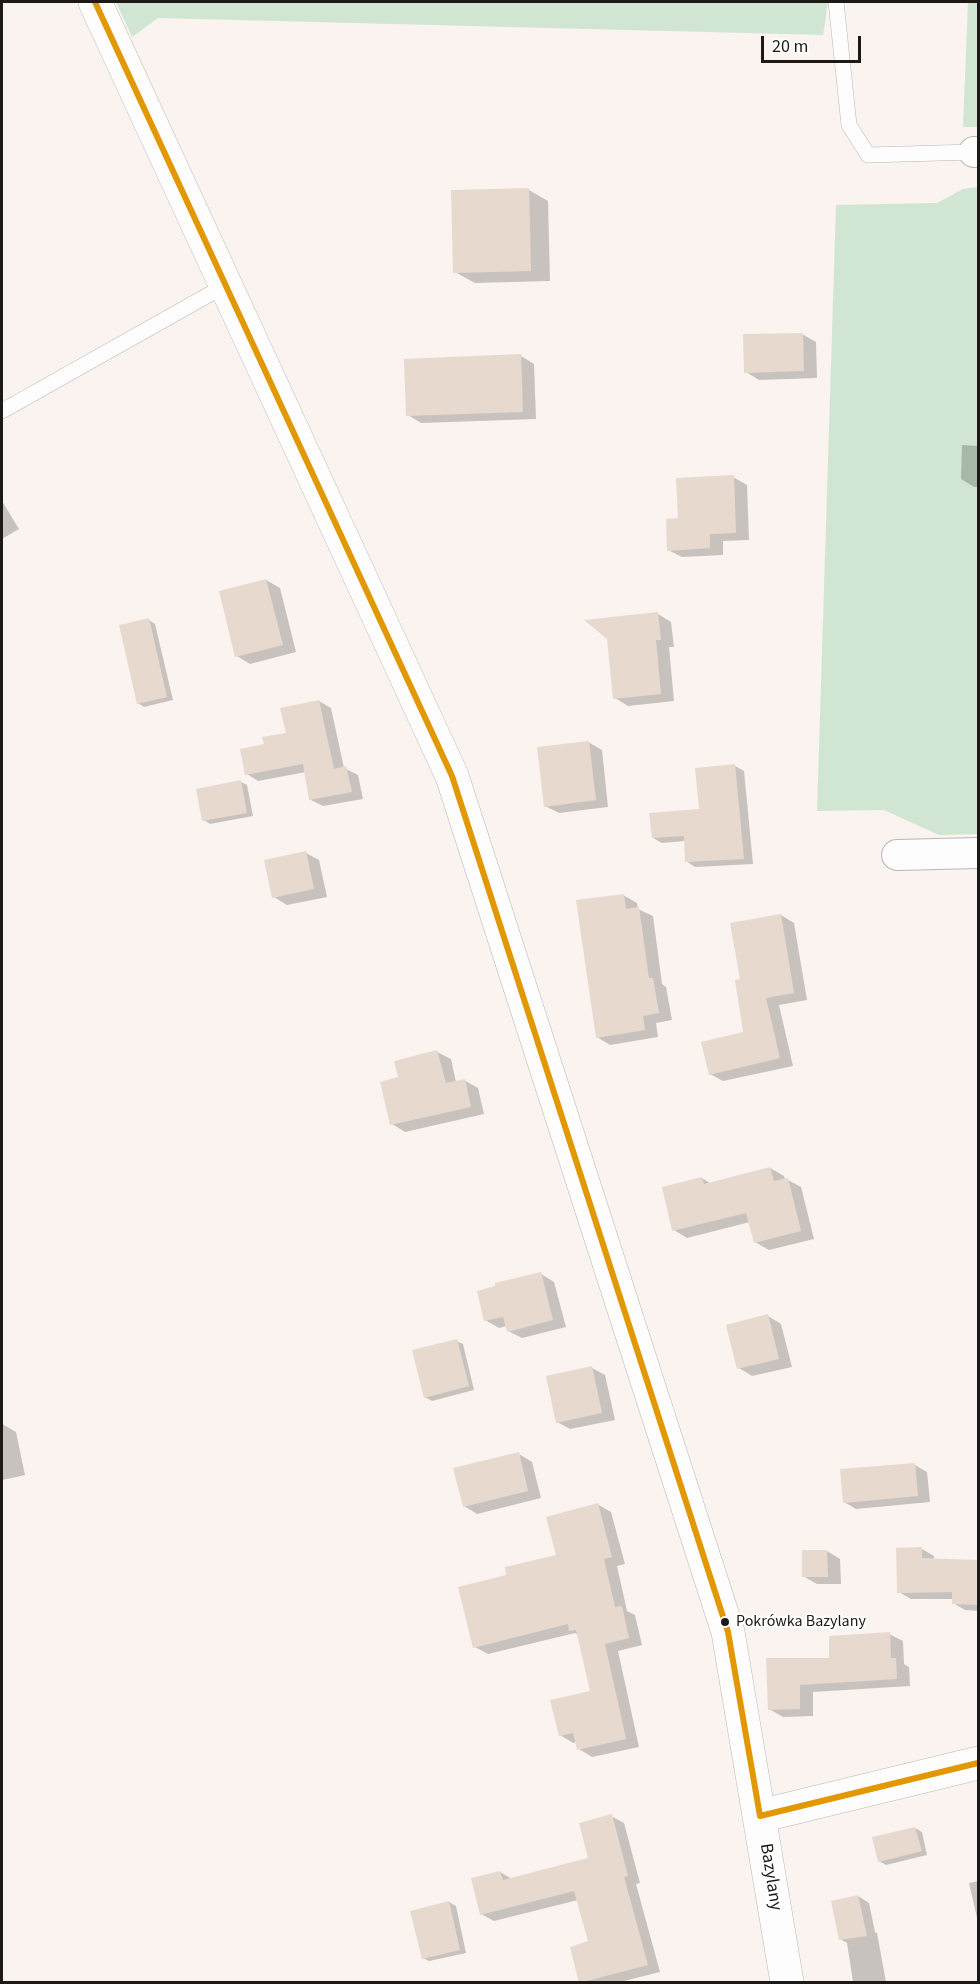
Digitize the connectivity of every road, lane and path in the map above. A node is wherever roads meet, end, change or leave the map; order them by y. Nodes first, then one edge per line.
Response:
1 (95, 2) edge
2 (836, 2) edge
3 (976, 152) edge
4 (226, 285) junction
5 (2, 411) edge
6 (978, 852) edge
7 (897, 855) dead end
8 (978, 1763) edge
9 (760, 1816) junction
10 (787, 1983) edge

1 - 4 street, Bazylany
2 - 3 lane
4 - 5 lane
4 - 9 street, Bazylany
6 - 7 street
8 - 9 street
9 - 10 street, Bazylany

